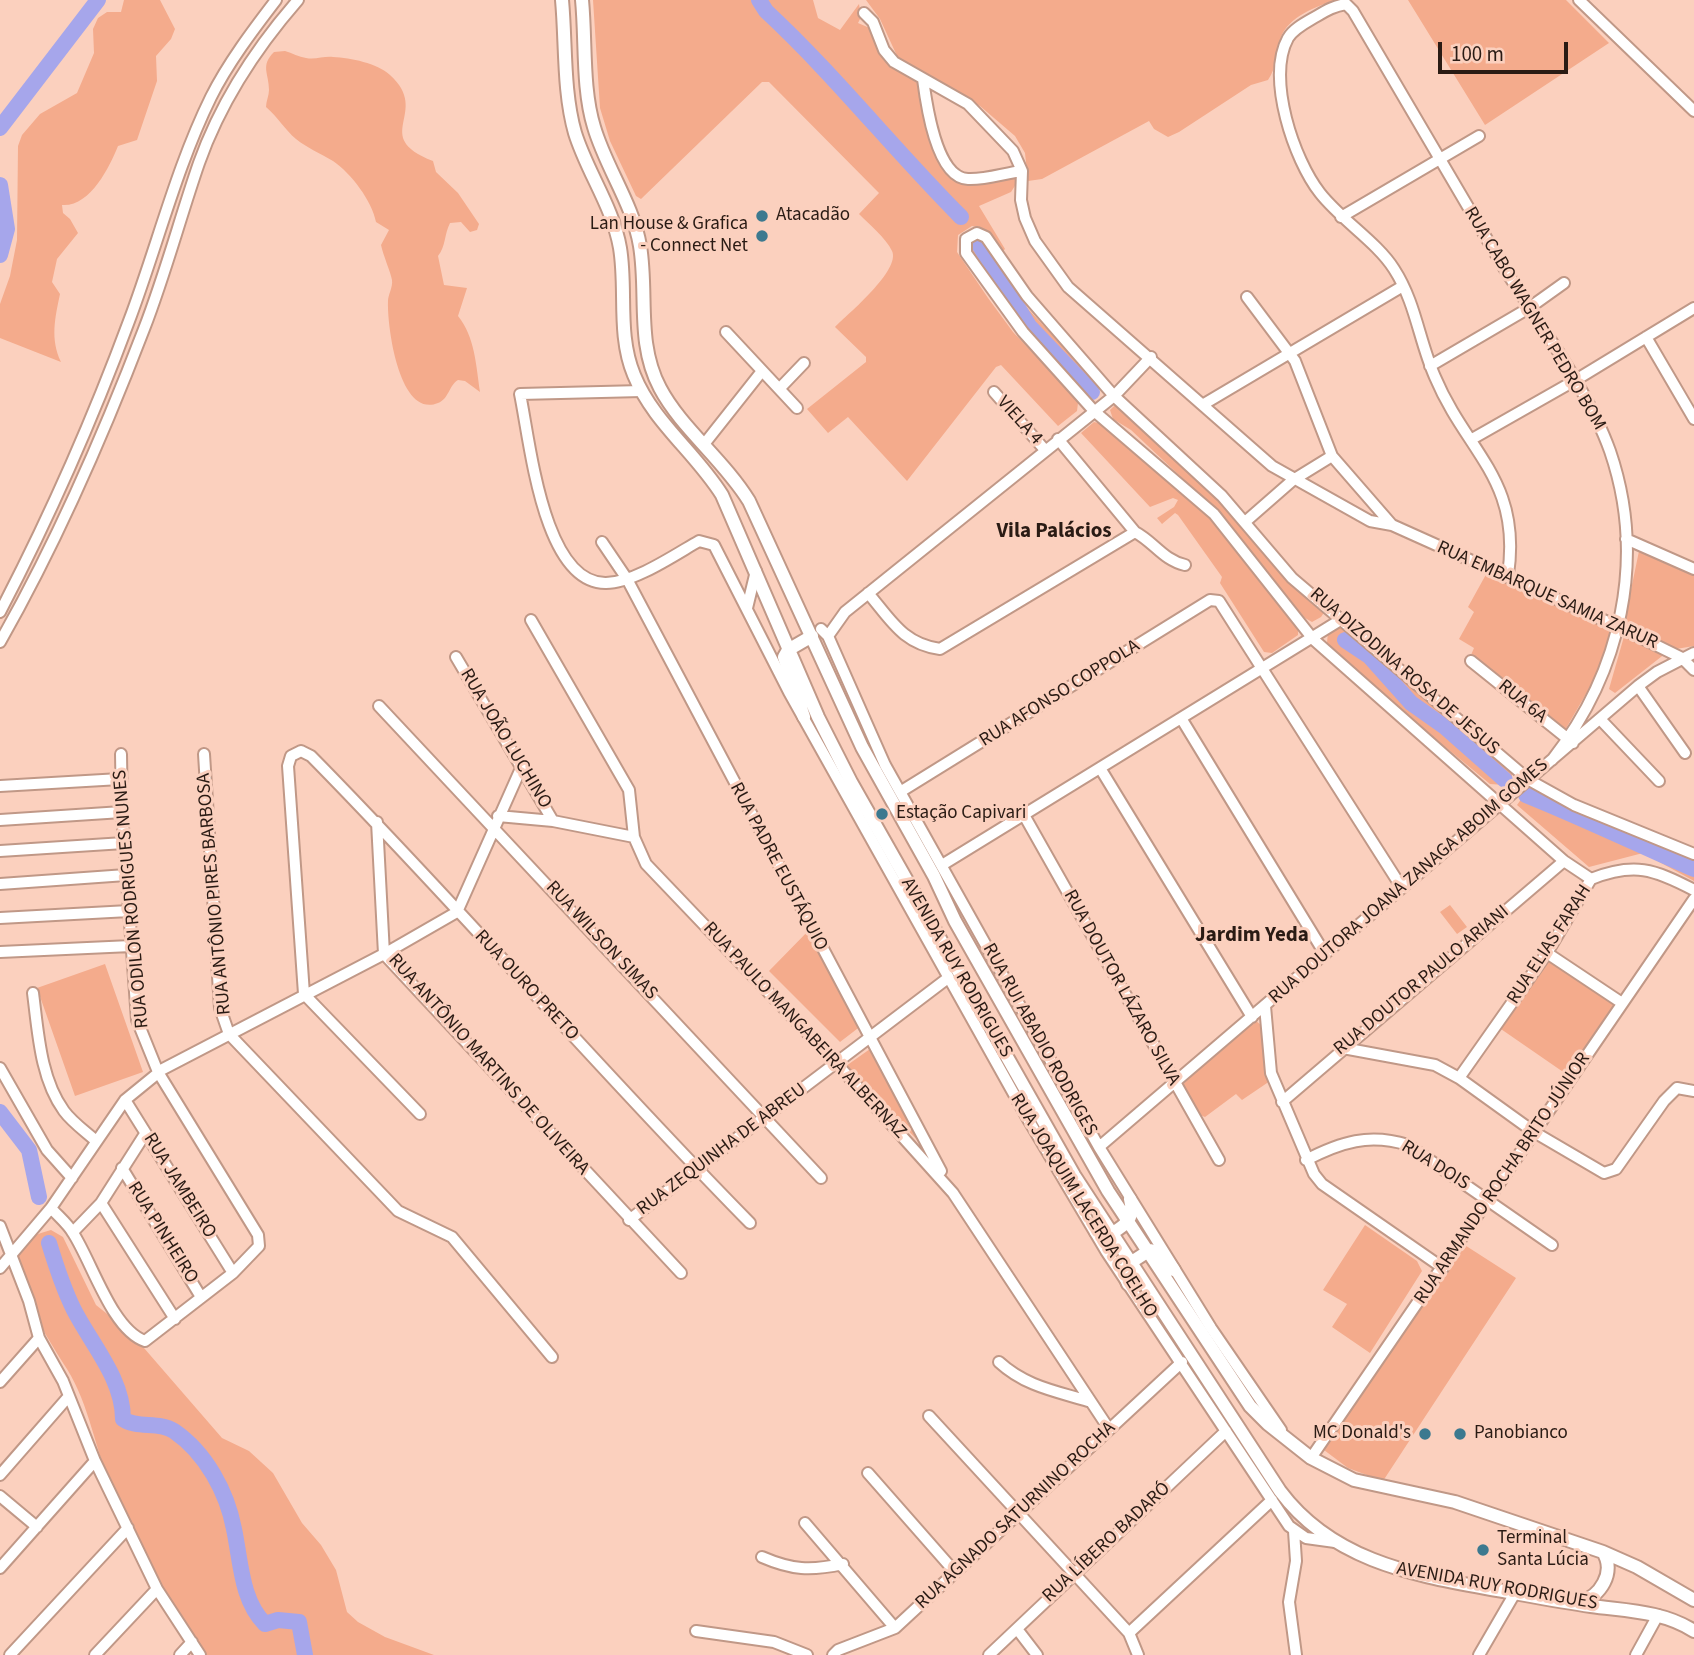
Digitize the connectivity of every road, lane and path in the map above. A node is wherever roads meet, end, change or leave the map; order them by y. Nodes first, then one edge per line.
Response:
1 (276, 0) edge
2 (298, 0) edge
3 (562, 0) edge
4 (582, 0) edge
5 (1579, 0) edge
6 (864, 13) dead end
7 (265, 15) junction
8 (279, 22) junction
9 (923, 79) junction
10 (213, 94) junction
11 (1688, 99) edge
12 (227, 102) junction
13 (1694, 111) edge
14 (1479, 136) dead end
15 (1439, 159) junction
16 (1022, 172) junction
17 (1341, 217) junction
18 (1564, 283) dead end
19 (1402, 286) junction
20 (1247, 296) dead end
21 (1529, 308) junction
22 (1694, 308) edge
23 (726, 332) dead end
24 (1646, 337) junction
25 (1290, 353) junction
26 (1151, 357) junction
27 (804, 363) dead end
28 (1430, 366) junction
29 (762, 371) junction
30 (1574, 381) junction
31 (780, 388) junction
32 (642, 391) junction
33 (994, 393) dead end
34 (1114, 396) junction
35 (1204, 404) junction
36 (797, 408) dead end
37 (1094, 411) junction
38 (1694, 419) edge
39 (1058, 439) junction
40 (1472, 439) junction
41 (705, 443) junction
42 (1045, 450) junction
43 (1332, 456) junction
44 (1293, 480) junction
45 (1245, 522) junction
46 (1394, 526) junction
47 (1135, 532) junction
48 (1626, 539) junction
49 (602, 542) dead end
50 (1185, 565) dead end
51 (1694, 569) edge
52 (755, 571) junction
53 (1507, 575) junction
54 (627, 579) junction
55 (868, 593) junction
56 (747, 608) junction
57 (0, 612) edge
58 (1342, 619) junction
59 (531, 620) dead end
60 (1619, 627) junction
61 (820, 634) junction
62 (1313, 639) junction
63 (0, 642) edge
64 (789, 650) junction
65 (1694, 653) edge
66 (456, 657) dead end
67 (1682, 658) junction
68 (1471, 661) dead end
69 (1264, 667) junction
70 (1694, 670) edge
71 (1638, 686) junction
72 (379, 706) dead end
73 (804, 718) junction
74 (1181, 718) junction
75 (1600, 719) junction
76 (1570, 741) junction
77 (1685, 753) dead end
78 (121, 754) dead end
79 (204, 754) dead end
80 (522, 766) junction
81 (1100, 768) junction
82 (120, 779) junction
83 (1529, 780) junction
84 (1659, 781) dead end
85 (0, 786) edge
86 (901, 792) junction
87 (1501, 803) junction
88 (122, 812) junction
89 (1024, 815) junction
90 (0, 820) edge
91 (496, 820) junction
92 (553, 821) junction
93 (377, 822) junction
94 (634, 837) junction
95 (124, 843) junction
96 (0, 851) edge
97 (1694, 854) edge
98 (1564, 861) junction
99 (942, 865) junction
100 (126, 875) junction
101 (1591, 880) junction
102 (0, 884) edge
103 (1402, 888) junction
104 (1694, 890) edge
105 (1694, 899) edge
106 (129, 911) junction
107 (457, 912) junction
108 (0, 918) edge
109 (131, 946) junction
110 (0, 952) edge
111 (1547, 953) junction
112 (384, 954) junction
113 (1325, 954) junction
114 (948, 978) junction
115 (33, 993) dead end
116 (304, 994) junction
117 (1622, 1003) junction
118 (1265, 1006) junction
119 (1252, 1017) junction
120 (229, 1034) junction
121 (870, 1039) junction
122 (1343, 1048) junction
123 (837, 1064) junction
124 (0, 1068) edge
125 (158, 1073) junction
126 (1460, 1078) junction
127 (1174, 1083) junction
128 (1694, 1091) edge
129 (125, 1100) junction
130 (1282, 1102) junction
131 (420, 1114) dead end
132 (763, 1116) junction
133 (1534, 1132) junction
134 (145, 1134) junction
135 (96, 1141) junction
136 (1099, 1147) junction
137 (1219, 1160) dead end
138 (1306, 1160) junction
139 (122, 1168) junction
140 (696, 1168) junction
141 (72, 1178) junction
142 (821, 1178) dead end
143 (953, 1193) junction
144 (1130, 1199) junction
145 (1488, 1200) junction
146 (101, 1203) junction
147 (51, 1208) junction
148 (629, 1220) junction
149 (750, 1223) dead end
150 (1129, 1223) junction
151 (0, 1226) edge
152 (73, 1232) junction
153 (1096, 1232) junction
154 (1111, 1234) junction
155 (1552, 1245) dead end
156 (1146, 1251) junction
157 (12, 1255) junction
158 (1130, 1261) junction
159 (0, 1268) edge
160 (1443, 1269) junction
161 (1174, 1270) junction
162 (233, 1273) junction
163 (681, 1273) dead end
164 (1128, 1284) junction
165 (201, 1297) junction
166 (174, 1319) junction
167 (39, 1338) junction
168 (551, 1357) dead end
169 (999, 1362) dead end
170 (1182, 1362) junction
171 (0, 1382) edge
172 (69, 1396) junction
173 (1088, 1401) junction
174 (929, 1416) dead end
175 (1109, 1429) junction
176 (1226, 1431) junction
177 (1285, 1435) junction
178 (1311, 1458) junction
179 (95, 1461) junction
180 (868, 1473) dead end
181 (0, 1475) edge
182 (0, 1496) edge
183 (1272, 1500) junction
184 (1018, 1513) junction
185 (805, 1523) dead end
186 (37, 1527) junction
187 (128, 1528) junction
188 (1294, 1531) junction
189 (1316, 1541) junction
190 (1335, 1542) junction
191 (1603, 1552) junction
192 (762, 1557) dead end
193 (1296, 1561) junction
194 (843, 1564) junction
195 (0, 1568) edge
196 (955, 1572) junction
197 (1074, 1572) junction
198 (157, 1589) junction
199 (1514, 1593) junction
200 (1690, 1595) edge
201 (1576, 1603) junction
202 (1658, 1615) junction
203 (895, 1628) junction
204 (1017, 1629) junction
205 (696, 1631) dead end
206 (1694, 1631) edge
207 (1129, 1633) junction
208 (191, 1642) junction
209 (836, 1653) edge
210 (10, 1655) edge
211 (95, 1655) edge
212 (180, 1655) edge
213 (200, 1655) edge
214 (807, 1655) edge
215 (989, 1655) edge
216 (1037, 1655) edge
217 (1138, 1655) edge
218 (1296, 1655) edge
219 (1479, 1655) edge
220 (1636, 1655) edge

1 - 7 street
2 - 8 street
3 - 32 main road, AVENIDA RUY RODRIGUES
4 - 41 main road, AVENIDA RUY RODRIGUES
5 - 11 street
6 - 9 street
7 - 8 street
7 - 10 street
8 - 12 street
9 - 16 street
9 - 16 street
10 - 12 street
10 - 57 street
11 - 13 street
12 - 63 street
14 - 15 street
15 - 17 street
15 - 17 street, RUA CABO WAGNER PEDRO BOM
15 - 21 street, RUA CABO WAGNER PEDRO BOM
16 - 26 street, RUA EMBARQUE SAMIA ZARUR
17 - 19 street
18 - 21 street
19 - 25 street
19 - 28 street
20 - 25 street
21 - 28 street
21 - 30 street, RUA CABO WAGNER PEDRO BOM
22 - 24 street
23 - 29 street
24 - 30 street
24 - 38 street
25 - 35 street
25 - 43 street
26 - 34 street
26 - 35 street, RUA EMBARQUE SAMIA ZARUR
27 - 31 street
28 - 40 street
29 - 31 street
29 - 41 street
30 - 40 street
30 - 48 street, RUA CABO WAGNER PEDRO BOM
31 - 36 street
32 - 52 main road, AVENIDA RUY RODRIGUES
32 - 54 street
33 - 42 street, VIELA 4
34 - 37 street
34 - 37 street, RUA DIZODINA ROSA DE JESUS
34 - 45 street, RUA DIZODINA ROSA DE JESUS
35 - 44 street, RUA EMBARQUE SAMIA ZARUR
37 - 39 street
37 - 62 street
39 - 42 street
39 - 47 street
40 - 53 street
41 - 61 main road, AVENIDA RUY RODRIGUES
42 - 55 street
43 - 44 street
43 - 46 street
44 - 45 street
44 - 46 street, RUA EMBARQUE SAMIA ZARUR
45 - 58 street, RUA DIZODINA ROSA DE JESUS
46 - 53 street, RUA EMBARQUE SAMIA ZARUR
47 - 50 street
47 - 55 street
48 - 51 street
48 - 60 street, RUA CABO WAGNER PEDRO BOM
49 - 54 street, RUA PADRE EUSTÁQUIO
52 - 56 street
52 - 64 main road, AVENIDA RUY RODRIGUES
53 - 60 street, RUA EMBARQUE SAMIA ZARUR
54 - 56 street, RUA JOAQUIM LACERDA COELHO
54 - 121 street, RUA PADRE EUSTÁQUIO
55 - 61 street
56 - 73 street, RUA JOAQUIM LACERDA COELHO
58 - 62 street
58 - 83 street, RUA DIZODINA ROSA DE JESUS
59 - 94 street, RUA PAULO MANGABEIRA ALBERNAZ
60 - 67 street, RUA EMBARQUE SAMIA ZARUR
60 - 76 street, RUA CABO WAGNER PEDRO BOM
61 - 64 main road
61 - 86 street, RUA RUI ABADIO RODRIGES
61 - 150 main road, AVENIDA RUY RODRIGUES
62 - 69 street
62 - 87 street
64 - 73 main road
64 - 154 main road, AVENIDA RUY RODRIGUES
65 - 67 street, RUA DOUTORA JOANA ZANAGA ABOIM GOMES
66 - 80 street, RUA JOÃO LUCHINO
67 - 70 street, RUA EMBARQUE SAMIA ZARUR
67 - 71 street, RUA DOUTORA JOANA ZANAGA ABOIM GOMES
68 - 76 street, RUA 6A
69 - 74 street
69 - 86 street, RUA AFONSO COPPOLA
69 - 103 street
71 - 75 street, RUA DOUTORA JOANA ZANAGA ABOIM GOMES
71 - 77 street
72 - 91 street, RUA WILSON SIMAS
73 - 114 street, RUA JOAQUIM LACERDA COELHO
74 - 81 street
74 - 113 street
75 - 76 street, RUA DOUTORA JOANA ZANAGA ABOIM GOMES
75 - 84 street
76 - 83 street, RUA DOUTORA JOANA ZANAGA ABOIM GOMES
78 - 82 street, RUA ODILON RODRIGUES NUNES
79 - 120 street, RUA ANTÔNIO PIRES BARBOSA
80 - 91 street
80 - 92 street, RUA JOÃO LUCHINO
81 - 89 street
81 - 119 street
82 - 85 street
82 - 88 street, RUA ODILON RODRIGUES NUNES
83 - 87 street, RUA DOUTORA JOANA ZANAGA ABOIM GOMES
83 - 97 street, RUA DIZODINA ROSA DE JESUS
86 - 99 street, RUA RUI ABADIO RODRIGES
87 - 98 street
87 - 103 street, RUA DOUTORA JOANA ZANAGA ABOIM GOMES
88 - 90 street
88 - 95 street, RUA ODILON RODRIGUES NUNES
89 - 99 street
89 - 127 street, RUA DOUTOR LÁZARO SILVA
91 - 92 street
91 - 107 street
91 - 132 street, RUA WILSON SIMAS
92 - 94 street
93 - 107 street, RUA OURO PRETO
93 - 112 street, RUA ANTÔNIO MARTINS DE OLIVEIRA
93 - 116 street, RUA OURO PRETO
94 - 123 street, RUA PAULO MANGABEIRA ALBERNAZ
95 - 96 street
95 - 100 street, RUA ODILON RODRIGUES NUNES
98 - 101 street
98 - 122 street, RUA DOUTOR PAULO ARIANI
99 - 136 street, RUA RUI ABADIO RODRIGES
100 - 102 street
100 - 106 street, RUA ODILON RODRIGUES NUNES
101 - 104 street, RUA ELIAS FARAH
101 - 111 street, RUA ELIAS FARAH
103 - 113 street, RUA DOUTORA JOANA ZANAGA ABOIM GOMES
105 - 117 street, RUA ARMANDO ROCHA BRITO JÚNIOR
106 - 108 street
106 - 109 street, RUA ODILON RODRIGUES NUNES
107 - 112 street
107 - 140 street, RUA OURO PRETO
109 - 110 street
109 - 125 street, RUA ODILON RODRIGUES NUNES
111 - 117 street
111 - 126 street, RUA ELIAS FARAH
112 - 116 street
112 - 148 street, RUA ANTÔNIO MARTINS DE OLIVEIRA
113 - 118 street, RUA DOUTORA JOANA ZANAGA ABOIM GOMES
114 - 121 street, RUA ZEQUINHA DE ABREU
114 - 153 street, RUA JOAQUIM LACERDA COELHO
115 - 135 street
116 - 120 street
116 - 131 street
117 - 133 street, RUA ARMANDO ROCHA BRITO JÚNIOR
118 - 119 street, RUA DOUTORA JOANA ZANAGA ABOIM GOMES
118 - 130 street
119 - 127 street, RUA DOUTORA JOANA ZANAGA ABOIM GOMES
120 - 125 street
120 - 168 street, RUA ANTÔNIO PIRES BARBOSA
121 - 123 street, RUA ZEQUINHA DE ABREU
121 - 143 street, RUA PADRE EUSTÁQUIO
122 - 126 street
122 - 130 street, RUA DOUTOR PAULO ARIANI
123 - 132 street, RUA ZEQUINHA DE ABREU
123 - 143 street, RUA PAULO MANGABEIRA ALBERNAZ
124 - 141 street
125 - 129 street
125 - 162 street, RUA ODILON RODRIGUES NUNES
126 - 133 street
127 - 136 street, RUA DOUTORA JOANA ZANAGA ABOIM GOMES
127 - 137 street, RUA DOUTOR LÁZARO SILVA
128 - 133 street
129 - 134 street, RUA JAMBEIRO
129 - 135 street
130 - 138 street
132 - 140 street, RUA ZEQUINHA DE ABREU
132 - 142 street, RUA WILSON SIMAS
133 - 145 street, RUA ARMANDO ROCHA BRITO JÚNIOR
134 - 139 street
134 - 162 street, RUA JAMBEIRO
135 - 141 street
136 - 144 street, RUA RUI ABADIO RODRIGES
138 - 145 street, RUA DOIS
138 - 160 street
139 - 146 street
139 - 165 street, RUA PINHEIRO
140 - 148 street, RUA ZEQUINHA DE ABREU
140 - 149 street, RUA OURO PRETO
141 - 147 street
143 - 173 street, RUA PAULO MANGABEIRA ALBERNAZ
144 - 150 main road
144 - 161 street, RUA RUI ABADIO RODRIGES
145 - 155 street, RUA DOIS
145 - 160 street, RUA ARMANDO ROCHA BRITO JÚNIOR
146 - 152 street
146 - 166 street
147 - 152 street
147 - 157 street
148 - 163 street, RUA ANTÔNIO MARTINS DE OLIVEIRA
150 - 154 main road
150 - 156 main road, AVENIDA RUY RODRIGUES
151 - 157 street
152 - 166 street
153 - 154 main road
153 - 164 street, RUA JOAQUIM LACERDA COELHO
154 - 158 main road, AVENIDA RUY RODRIGUES
156 - 158 main road
156 - 161 main road
156 - 177 main road, AVENIDA RUY RODRIGUES
157 - 159 street
157 - 167 street
158 - 164 main road
158 - 190 main road, AVENIDA RUY RODRIGUES
160 - 178 street, RUA ARMANDO ROCHA BRITO JÚNIOR
161 - 177 street, RUA RUI ABADIO RODRIGES
162 - 165 street
164 - 170 street, RUA JOAQUIM LACERDA COELHO
165 - 166 street
167 - 171 street
167 - 172 street
169 - 173 street
170 - 175 street, RUA AGNADO SATURNINO ROCHA
170 - 176 street, RUA JOAQUIM LACERDA COELHO
172 - 179 street
172 - 181 street
173 - 175 street, RUA PAULO MANGABEIRA ALBERNAZ
174 - 184 street
175 - 184 street, RUA AGNADO SATURNINO ROCHA
176 - 183 street, RUA JOAQUIM LACERDA COELHO
176 - 197 street, RUA LÍBERO BADARÓ
177 - 178 main road, AVENIDA RUY RODRIGUES
178 - 191 main road, AVENIDA RUY RODRIGUES
179 - 186 street
179 - 187 street
180 - 196 street
182 - 186 street
183 - 188 street, RUA JOAQUIM LACERDA COELHO
183 - 207 street
184 - 196 street, RUA AGNADO SATURNINO ROCHA
184 - 197 street
185 - 194 street
186 - 195 street
187 - 198 street
187 - 210 street
188 - 189 street
188 - 193 street
189 - 190 street
189 - 193 street
190 - 199 main road, AVENIDA RUY RODRIGUES
191 - 200 main road, AVENIDA RUY RODRIGUES
191 - 201 main road
192 - 194 street
193 - 218 street
194 - 203 street
196 - 203 street, RUA AGNADO SATURNINO ROCHA
197 - 204 street, RUA LÍBERO BADARÓ
197 - 207 street
198 - 208 street
198 - 211 street
199 - 201 main road, AVENIDA RUY RODRIGUES
199 - 219 street
201 - 202 main road, AVENIDA RUY RODRIGUES
202 - 206 main road, AVENIDA RUY RODRIGUES
202 - 220 street
203 - 209 street, RUA AGNADO SATURNINO ROCHA
204 - 215 street, RUA LÍBERO BADARÓ
204 - 216 street
205 - 214 street
207 - 217 street
208 - 212 street
208 - 213 street

